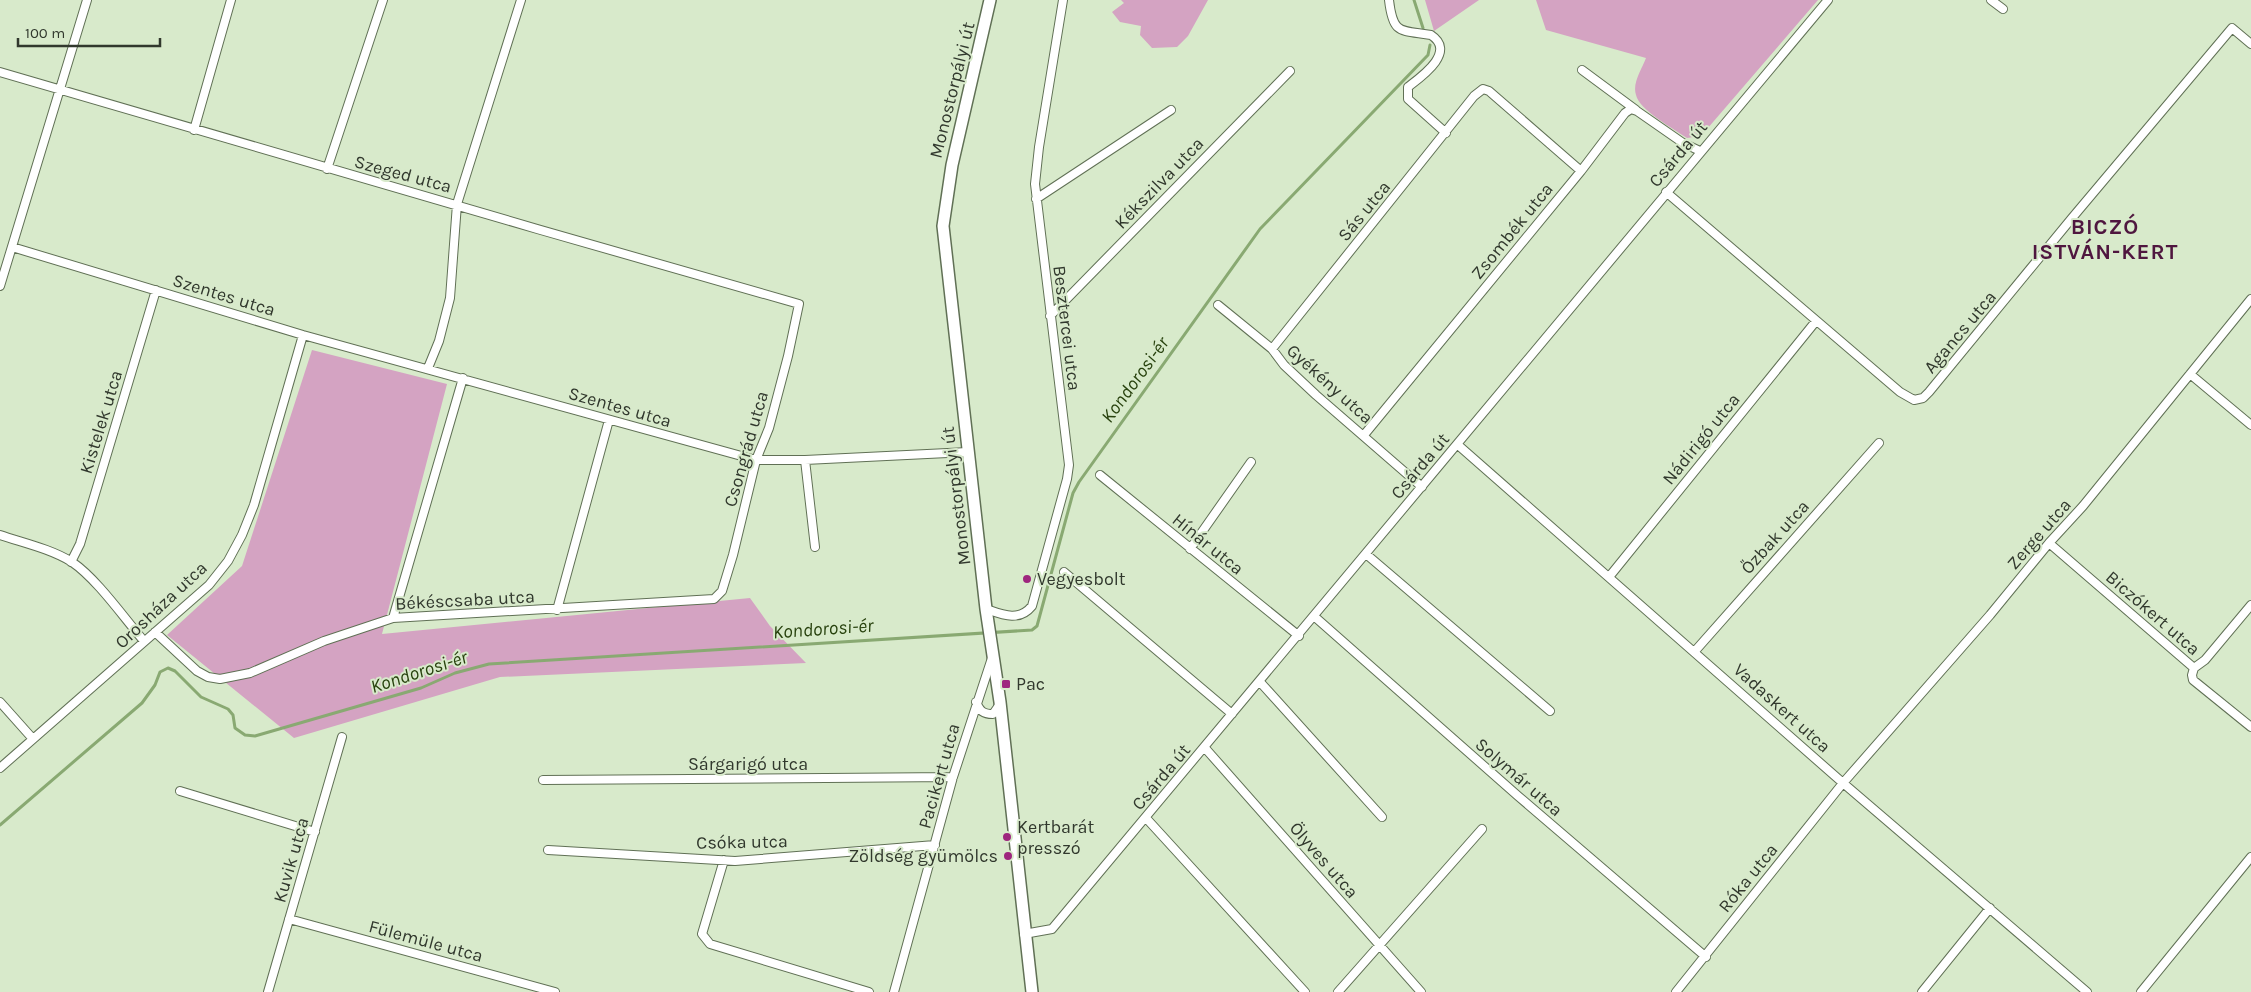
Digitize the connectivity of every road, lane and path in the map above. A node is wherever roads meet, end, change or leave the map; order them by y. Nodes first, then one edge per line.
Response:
1 (87, 0) edge
2 (231, 0) edge
3 (382, 0) edge
4 (521, 0) edge
5 (990, 0) edge
6 (1063, 0) edge
7 (1388, 0) edge
8 (1828, 0) edge
9 (1991, 0) edge
10 (2003, 9) dead end
11 (2251, 44) edge
12 (1582, 70) dead end
13 (1290, 71) dead end
14 (0, 72) edge
15 (61, 90) junction
16 (1171, 110) dead end
17 (1637, 111) junction
18 (194, 130) junction
19 (1446, 133) junction
20 (1700, 151) junction
21 (327, 169) junction
22 (1581, 171) junction
23 (1666, 192) junction
24 (1036, 199) junction
25 (457, 204) junction
26 (12, 247) junction
27 (0, 286) edge
28 (156, 290) junction
29 (2251, 299) edge
30 (799, 304) joint
31 (1218, 305) dead end
32 (1050, 316) junction
33 (1816, 321) junction
34 (303, 335) junction
35 (1272, 349) junction
36 (428, 368) junction
37 (2190, 374) junction
38 (463, 378) junction
39 (609, 420) junction
40 (2251, 425) edge
41 (1364, 435) junction
42 (1879, 443) dead end
43 (1458, 445) junction
44 (968, 452) junction
45 (756, 460) junction
46 (805, 460) junction
47 (1251, 462) dead end
48 (1100, 475) dead end
49 (1422, 487) junction
50 (0, 535) edge
51 (2049, 543) junction
52 (815, 547) dead end
53 (1190, 549) junction
54 (1366, 554) junction
55 (71, 562) junction
56 (1064, 572) dead end
57 (1609, 577) junction
58 (714, 599) joint
59 (2251, 604) edge
60 (986, 609) junction
61 (557, 610) junction
62 (1315, 617) junction
63 (393, 618) junction
64 (155, 632) junction
65 (1299, 636) junction
66 (144, 642) junction
67 (1694, 651) junction
68 (993, 656) junction
69 (2194, 668) junction
70 (1260, 682) junction
71 (0, 702) edge
72 (976, 702) junction
73 (1000, 702) junction
74 (1550, 711) dead end
75 (1232, 714) junction
76 (2251, 727) edge
77 (342, 737) dead end
78 (33, 739) junction
79 (1205, 748) junction
80 (0, 768) edge
81 (953, 777) junction
82 (543, 780) dead end
83 (1844, 783) junction
84 (180, 792) dead end
85 (1382, 817) dead end
86 (1146, 818) junction
87 (1482, 829) dead end
88 (315, 832) junction
89 (935, 845) junction
90 (548, 850) dead end
91 (2251, 857) edge
92 (724, 860) junction
93 (1990, 908) junction
94 (289, 919) junction
95 (1024, 934) junction
96 (1378, 945) junction
97 (1706, 956) junction
98 (268, 992) edge
99 (555, 992) edge
100 (869, 992) edge
101 (894, 992) edge
102 (1032, 992) edge
103 (1305, 992) edge
104 (1338, 992) edge
105 (1421, 992) edge
106 (1676, 992) edge
107 (1922, 992) edge
108 (2087, 992) edge
109 (2141, 992) edge

1 - 15 street
2 - 18 street
3 - 21 street
4 - 25 street
5 - 44 street, Monostorpályi út
6 - 24 street, Besztercei utca
7 - 19 street
8 - 20 street, Csárda út
9 - 10 street
11 - 33 street, Agancs utca
12 - 17 street
13 - 32 street, Kékszilva utca
14 - 15 street, Szeged utca
15 - 18 street, Szeged utca
15 - 26 street
16 - 24 street
17 - 20 street
17 - 22 street, Zsombék utca
18 - 21 street, Szeged utca
19 - 22 street, Sás utca
19 - 35 street, Sás utca
20 - 23 street, Csárda út
21 - 25 street, Szeged utca
22 - 41 street, Zsombék utca
23 - 33 street, Agancs utca
23 - 43 street, Csárda út
24 - 32 street, Besztercei utca
25 - 30 street, Szeged utca
25 - 36 street
26 - 27 street
26 - 28 street, Szentes utca
28 - 34 street, Szentes utca
28 - 55 street, Kistelek utca
29 - 37 street, Zerge utca
30 - 45 street, Csongrád utca
31 - 35 street, Gyékény utca
32 - 60 street, Besztercei utca
33 - 57 street, Nádirigó utca
34 - 36 street, Szentes utca
34 - 64 street, Orosháza utca
35 - 41 street, Gyékény utca
36 - 38 street, Szentes utca
37 - 40 street
37 - 51 street, Zerge utca
38 - 39 street, Szentes utca
38 - 63 street
39 - 45 street, Szentes utca
39 - 61 street
41 - 49 street, Gyékény utca
42 - 67 street, Őzbak utca
43 - 49 street, Csárda út
43 - 57 street, Vadaskert utca
44 - 46 street, Szentes utca
44 - 60 street, Monostorpályi út
45 - 46 street, Szentes utca
45 - 58 street, Csongrád utca
46 - 52 street
47 - 53 street
48 - 53 street, Hínár utca
49 - 54 street, Csárda út
50 - 55 street
51 - 69 street, Biczókert utca
51 - 83 street, Zerge utca
53 - 65 street, Hínár utca
54 - 62 street, Csárda út
54 - 74 street
55 - 66 street
56 - 75 street
57 - 67 street, Vadaskert utca
58 - 61 street, Békéscsaba utca
59 - 69 street, Biczókert utca
60 - 68 street, Monostorpályi út
61 - 63 street, Békéscsaba utca
62 - 65 street, Csárda út
62 - 97 street, Solymár utca
63 - 64 street, Békéscsaba utca
64 - 66 street, Orosháza utca
65 - 70 street, Csárda út
66 - 78 street, Orosháza utca
67 - 83 street, Vadaskert utca
68 - 72 street, Pacikert utca
68 - 73 street, Monostorpályi út
69 - 76 street
70 - 75 street, Csárda út
70 - 85 street
71 - 78 street
72 - 73 street
72 - 81 street, Pacikert utca
73 - 95 street, Monostorpályi út
75 - 79 street, Csárda út
77 - 88 street, Kuvik utca
78 - 80 street, Orosháza utca
79 - 86 street, Csárda út
79 - 96 street, Ölyves utca
81 - 82 street, Sárgarigó utca
81 - 89 street, Pacikert utca
83 - 93 street, Vadaskert utca
83 - 97 street, Róka utca
84 - 88 street
86 - 95 street, Csárda út
86 - 103 street
87 - 96 street
88 - 94 street, Kuvik utca
89 - 92 street, Csóka utca
89 - 101 street, Pacikert utca
90 - 92 street, Csóka utca
91 - 109 street
92 - 100 street
93 - 107 street
93 - 108 street, Vadaskert utca
94 - 98 street, Kuvik utca
94 - 99 street, Fülemüle utca
95 - 102 street, Monostorpályi út
96 - 104 street
96 - 105 street, Ölyves utca
97 - 106 street, Róka utca

